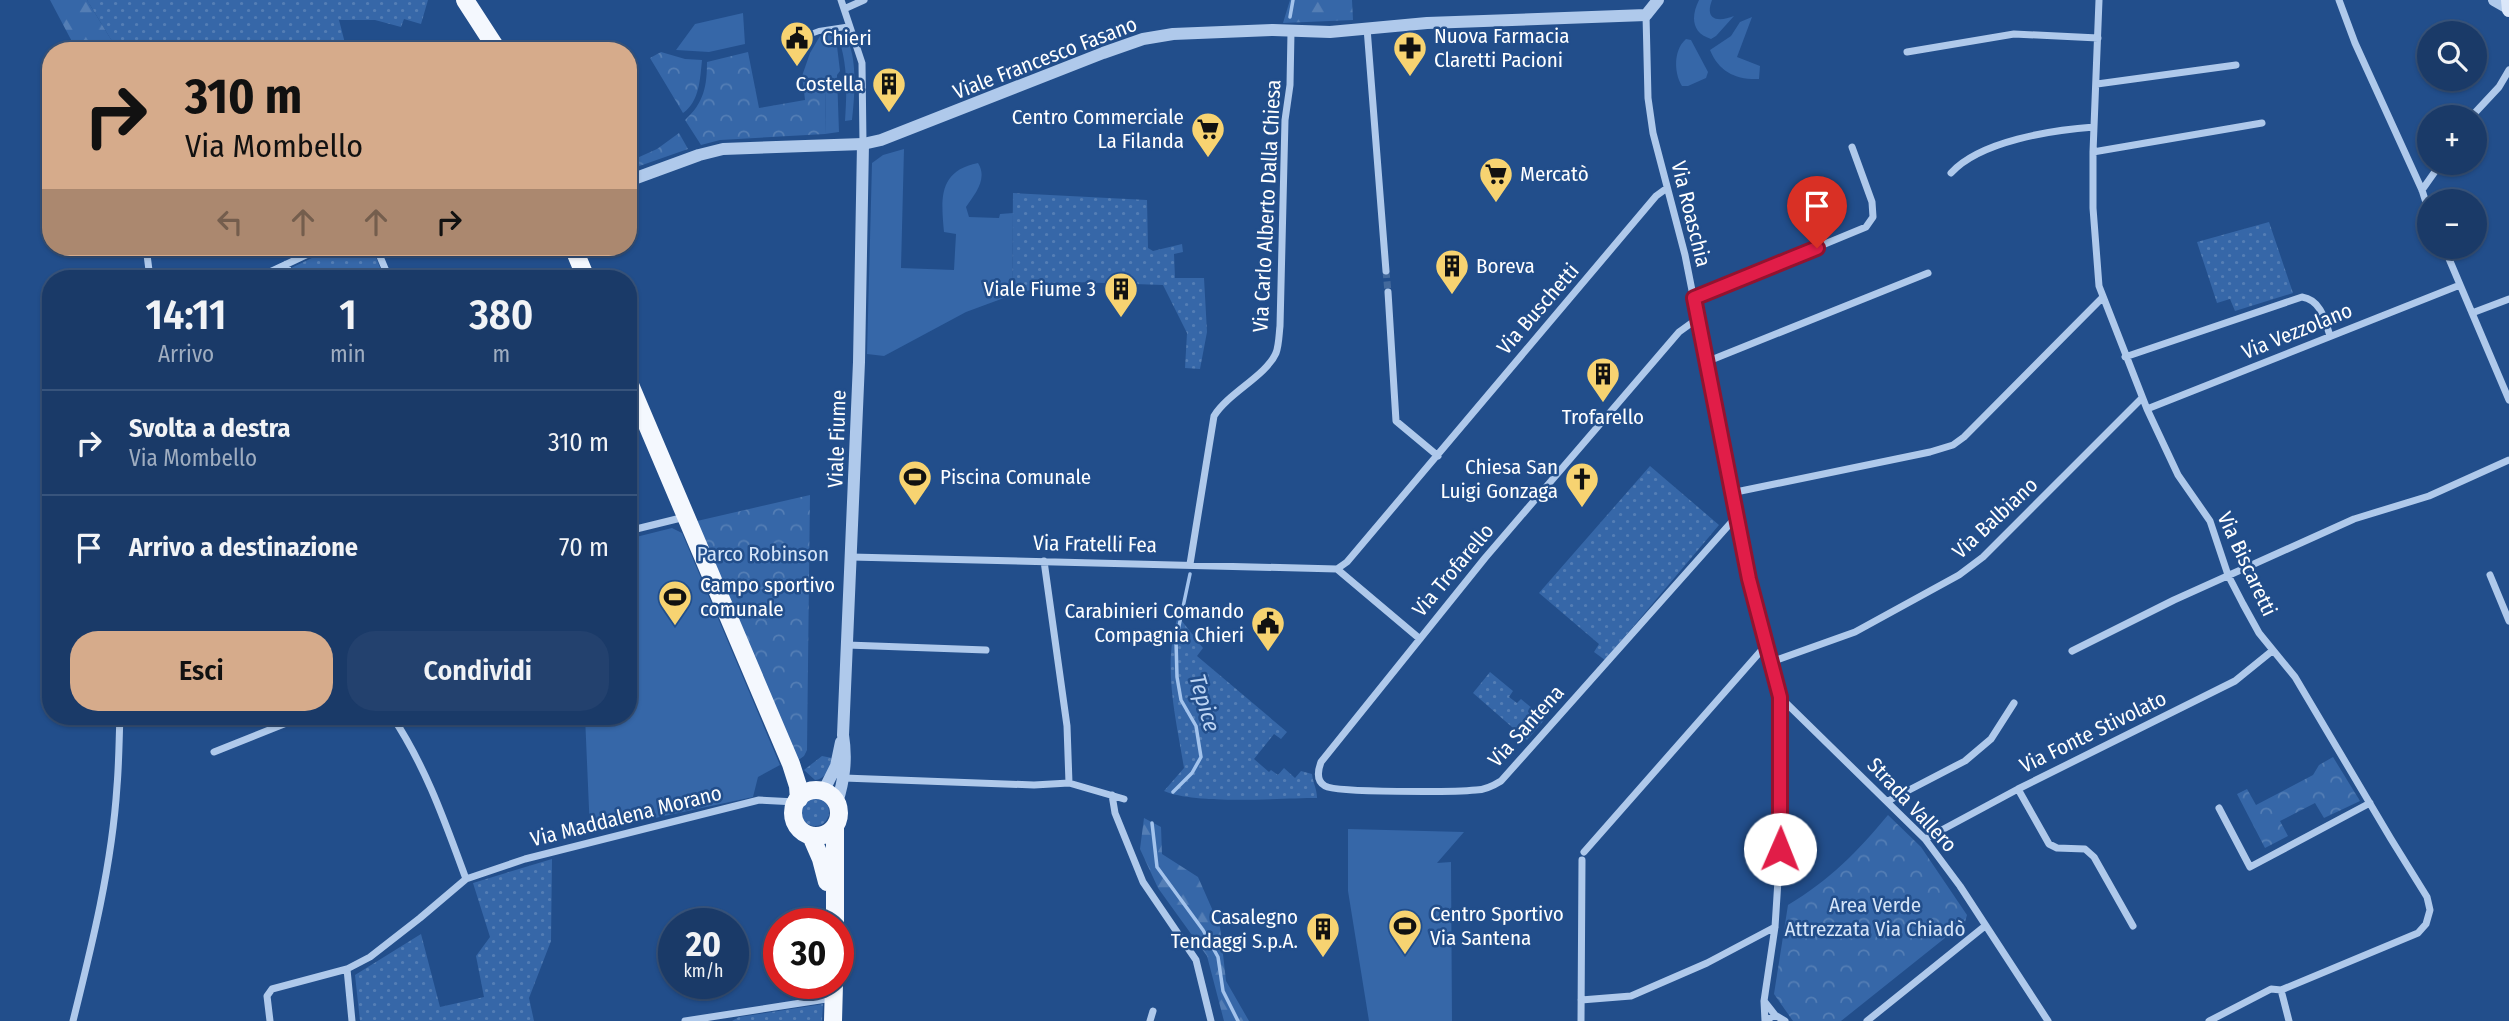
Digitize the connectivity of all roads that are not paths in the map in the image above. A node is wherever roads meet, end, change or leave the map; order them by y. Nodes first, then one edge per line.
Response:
1 (465, 0) edge
2 (841, 0) edge
3 (864, 0) edge
4 (1658, 0) edge
5 (2099, 0) edge
6 (2339, 0) edge
7 (2494, 0) edge
8 (2508, 0) edge
9 (844, 9) junction
10 (2509, 9) edge
11 (1646, 15) junction
12 (845, 27) dead end
13 (1367, 27) junction
14 (1291, 32) junction
15 (2098, 38) junction
16 (795, 40) dead end
17 (492, 42) edge
18 (1908, 52) dead end
19 (2236, 65) dead end
20 (2509, 70) edge
21 (2097, 84) junction
22 (2482, 105) edge
23 (2262, 123) dead end
24 (2094, 127) junction
25 (863, 144) junction
26 (1852, 147) dead end
27 (2092, 152) junction
28 (1951, 173) dead end
29 (637, 178) edge
30 (1667, 188) junction
31 (2422, 189) edge
32 (303, 256) edge
33 (2449, 259) edge
34 (286, 264) junction
35 (274, 270) edge
36 (289, 270) edge
37 (1386, 271) tunnel mouth
38 (1928, 273) dead end
39 (2460, 285) junction
40 (1388, 292) tunnel mouth
41 (2103, 297) junction
42 (1694, 298) junction
43 (2509, 299) edge
44 (2472, 313) junction
45 (1698, 319) junction
46 (2330, 336) junction
47 (2125, 357) junction
48 (1706, 362) junction
49 (2142, 398) junction
50 (2509, 400) edge
51 (637, 401) edge
52 (2147, 409) junction
53 (1438, 456) junction
54 (2509, 460) edge
55 (1731, 493) junction
56 (686, 517) junction
57 (1736, 517) junction
58 (637, 529) edge
59 (851, 556) junction
60 (1044, 561) junction
61 (1190, 564) junction
62 (1338, 569) junction
63 (2228, 575) junction
64 (2490, 575) dead end
65 (2509, 621) edge
66 (1420, 639) junction
67 (1767, 644) junction
68 (847, 645) junction
69 (986, 650) dead end
70 (2072, 651) dead end
71 (2272, 651) junction
72 (1771, 662) junction
73 (1780, 697) junction
74 (2014, 703) dead end
75 (120, 725) edge
76 (282, 725) edge
77 (398, 725) edge
78 (844, 735) junction
79 (214, 752) dead end
80 (791, 764) junction
81 (844, 778) junction
82 (1069, 783) junction
83 (2018, 789) junction
84 (1112, 794) junction
85 (826, 795) junction
86 (1124, 799) dead end
87 (798, 800) junction
88 (1888, 802) junction
89 (2370, 803) junction
90 (2219, 808) dead end
91 (835, 827) junction
92 (811, 836) junction
93 (1925, 839) junction
94 (466, 878) junction
95 (832, 908) edge
96 (835, 908) edge
97 (1985, 926) junction
98 (2133, 926) dead end
99 (1774, 927) junction
100 (347, 969) junction
101 (2281, 990) junction
102 (794, 999) edge
103 (834, 999) edge
104 (1581, 1000) junction
105 (1764, 1000) junction
106 (1153, 1011) dead end
107 (1775, 1015) junction
108 (73, 1021) edge
109 (270, 1021) edge
110 (352, 1021) edge
111 (685, 1021) edge
112 (833, 1021) edge
113 (1150, 1021) edge
114 (1211, 1021) edge
115 (1581, 1021) edge
116 (1765, 1021) edge
117 (1785, 1021) edge
118 (1867, 1021) edge
119 (2048, 1021) edge
120 (2209, 1021) edge
121 (2289, 1021) edge

1 - 17 main road
2 - 9 street
3 - 9 street
4 - 11 street
5 - 15 street, Via Biscaretti
6 - 31 street
7 - 10 street
8 - 10 main road
9 - 25 street
11 - 13 street, Viale Francesco Fasano
11 - 30 street, Via Roaschia
12 - 16 street
13 - 14 street, Viale Francesco Fasano
13 - 37 street
14 - 25 street, Viale Francesco Fasano
14 - 61 street, Via Carlo Alberto Dalla Chiesa
15 - 18 street
15 - 21 street, Via Biscaretti
19 - 21 street
20 - 22 street
21 - 24 street, Via Biscaretti
23 - 27 street
24 - 27 street, Via Biscaretti
24 - 28 street
25 - 29 street, Viale Francesco Fasano
25 - 59 street, Viale Fiume
26 - 42 street
27 - 41 street, Via Biscaretti
30 - 42 street, Via Roaschia
30 - 53 street, Via Buschetti
32 - 34 street
33 - 39 street
34 - 35 street
34 - 36 street
38 - 48 street
39 - 44 street
39 - 46 street, Via Vezzolano
40 - 53 street
41 - 47 street, Via Biscaretti
41 - 55 street
42 - 45 street, Via Roaschia
43 - 44 street
44 - 50 street
45 - 48 street, Via Roaschia
45 - 66 street, Via Trofarello
46 - 47 street
46 - 52 street, Via Vezzolano
47 - 49 street, Via Biscaretti
48 - 55 street, Via Roaschia
49 - 52 street, Via Biscaretti
49 - 72 street, Via Balbiano
51 - 56 main road
52 - 63 street, Via Biscaretti
53 - 62 street, Via Buschetti
54 - 63 street
55 - 57 street, Via Roaschia
56 - 58 street
56 - 80 main road
57 - 66 street, Via Santena
57 - 67 street, Via Roaschia
59 - 60 street, Via Fratelli Fea
59 - 68 street, Viale Fiume
60 - 61 street, Via Fratelli Fea
60 - 82 street
61 - 62 street, Via Fratelli Fea
62 - 66 street, Via Trofarello
63 - 70 street
63 - 71 street, Via Biscaretti
64 - 65 street
67 - 72 street, Via Roaschia
67 - 104 street
68 - 69 street
68 - 78 street, Viale Fiume
71 - 83 street, Via Fonte Stivolato
71 - 89 street, Via Biscaretti
72 - 73 street, Via Roaschia
73 - 88 street, Strada Vallero
73 - 99 street, Via Roaschia
74 - 88 street
75 - 108 street
76 - 79 street
77 - 94 street
78 - 81 street, Viale Fiume
78 - 85 street, Viale Fiume
80 - 85 main road
80 - 87 main road
81 - 82 street
81 - 85 street, Viale Fiume
82 - 84 street
83 - 93 street, Via Fonte Stivolato
83 - 98 street
84 - 86 street
84 - 114 street
85 - 87 main road
85 - 91 main road
87 - 92 main road
87 - 94 street, Via Maddalena Morano
88 - 93 street, Strada Vallero
89 - 90 street
89 - 101 street, Via Biscaretti
91 - 92 main road
91 - 96 main road
92 - 95 main road
93 - 97 street, Strada Vallero
94 - 100 street, Via Maddalena Morano
97 - 118 street
97 - 119 street, Strada Vallero
99 - 104 street
99 - 105 street, Via Roaschia
100 - 109 street, Via Maddalena Morano
100 - 110 street
101 - 120 street, Via Biscaretti
101 - 121 street
102 - 111 street
103 - 112 main road
104 - 115 street
105 - 107 street
105 - 116 street, Via Roaschia
106 - 113 street
107 - 116 street
107 - 117 street

